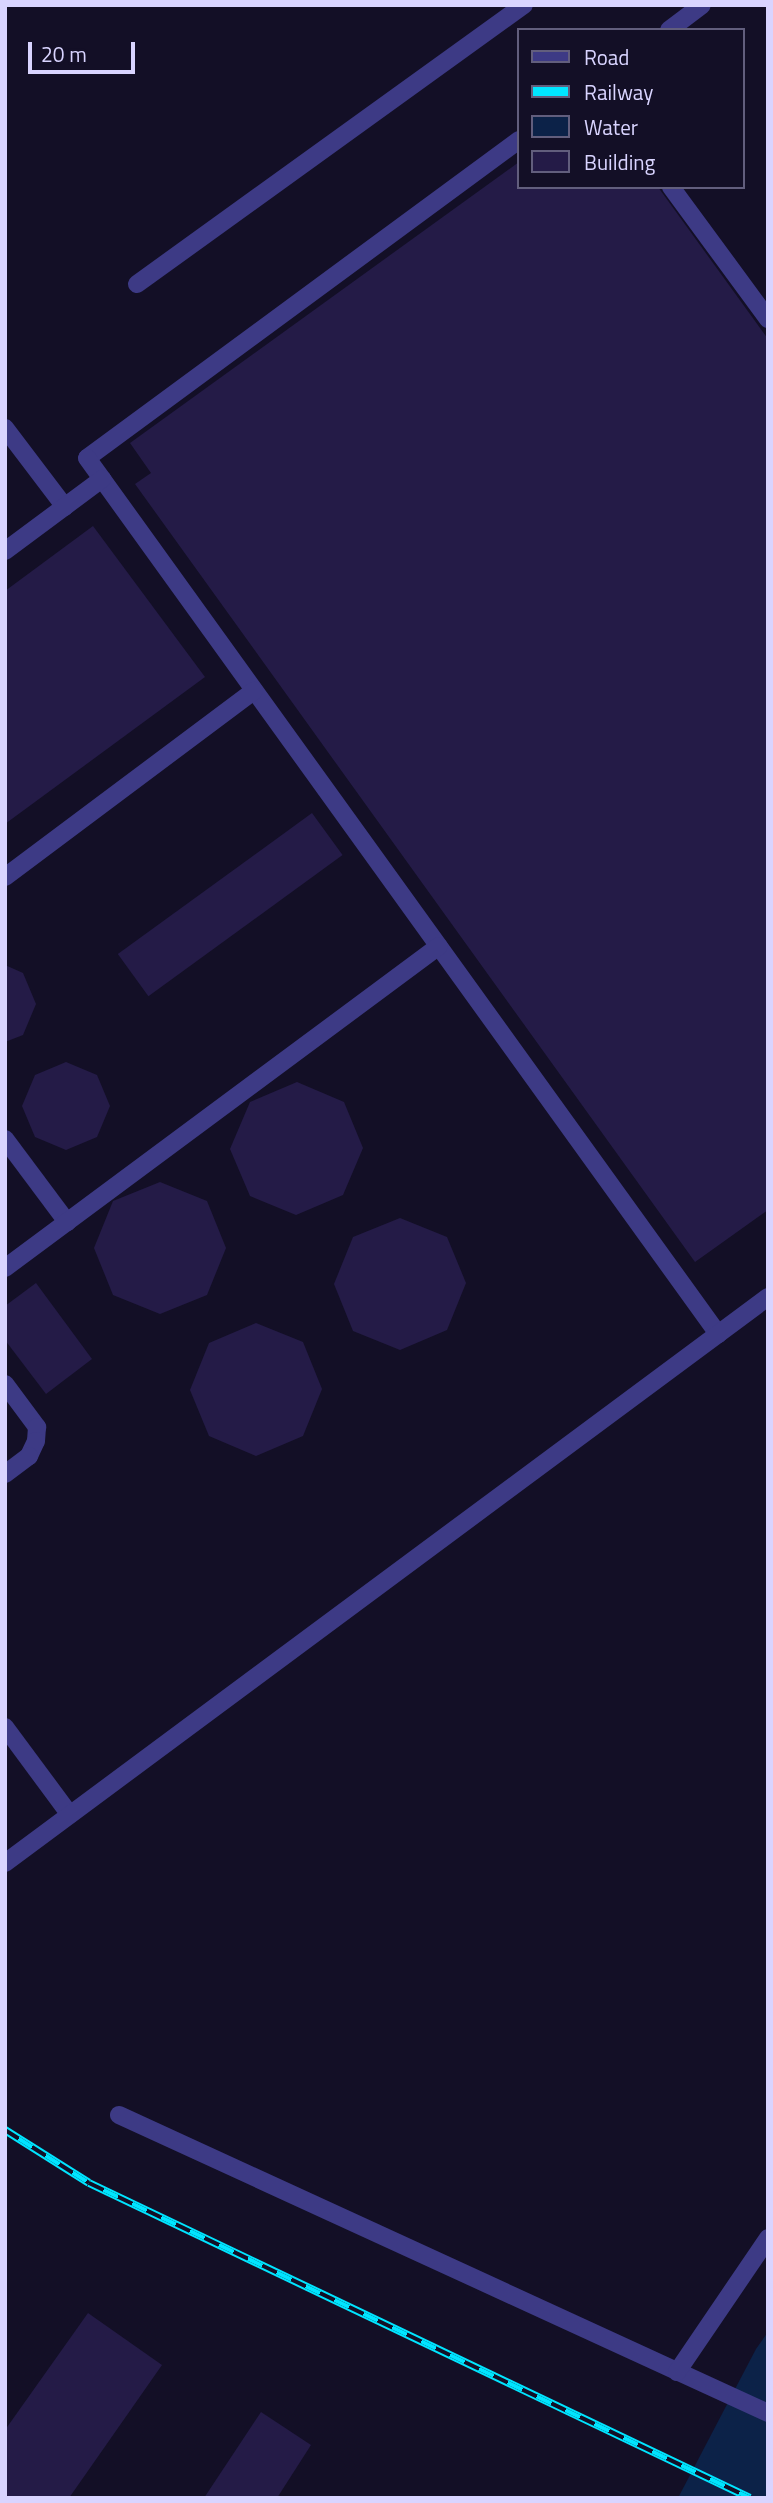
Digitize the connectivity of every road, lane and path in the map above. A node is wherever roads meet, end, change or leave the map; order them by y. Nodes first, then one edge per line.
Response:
1 (524, 5) edge
2 (702, 5) edge
3 (672, 28) edge
4 (518, 140) edge
5 (672, 189) edge
6 (137, 284) dead end
7 (768, 319) edge
8 (5, 428) edge
9 (102, 479) junction
10 (65, 507) junction
11 (5, 551) edge
12 (254, 691) junction
13 (5, 877) edge
14 (439, 946) junction
15 (5, 1139) edge
16 (67, 1222) junction
17 (5, 1268) edge
18 (768, 1297) edge
19 (718, 1334) junction
20 (5, 1384) edge
21 (5, 1474) edge
22 (5, 1727) edge
23 (70, 1815) junction
24 (5, 1863) edge
25 (119, 2115) dead end
26 (768, 2238) edge
27 (677, 2372) junction
28 (768, 2413) edge

1 - 6 street
2 - 3 street
4 - 9 street
5 - 7 street
8 - 10 street
9 - 10 street
9 - 12 street
10 - 11 street
12 - 13 street
12 - 14 street
14 - 16 street
14 - 19 street
15 - 16 street
16 - 17 street
18 - 19 street
19 - 23 street
20 - 21 street
22 - 23 street
23 - 24 street
25 - 27 street
26 - 27 street
27 - 28 street

